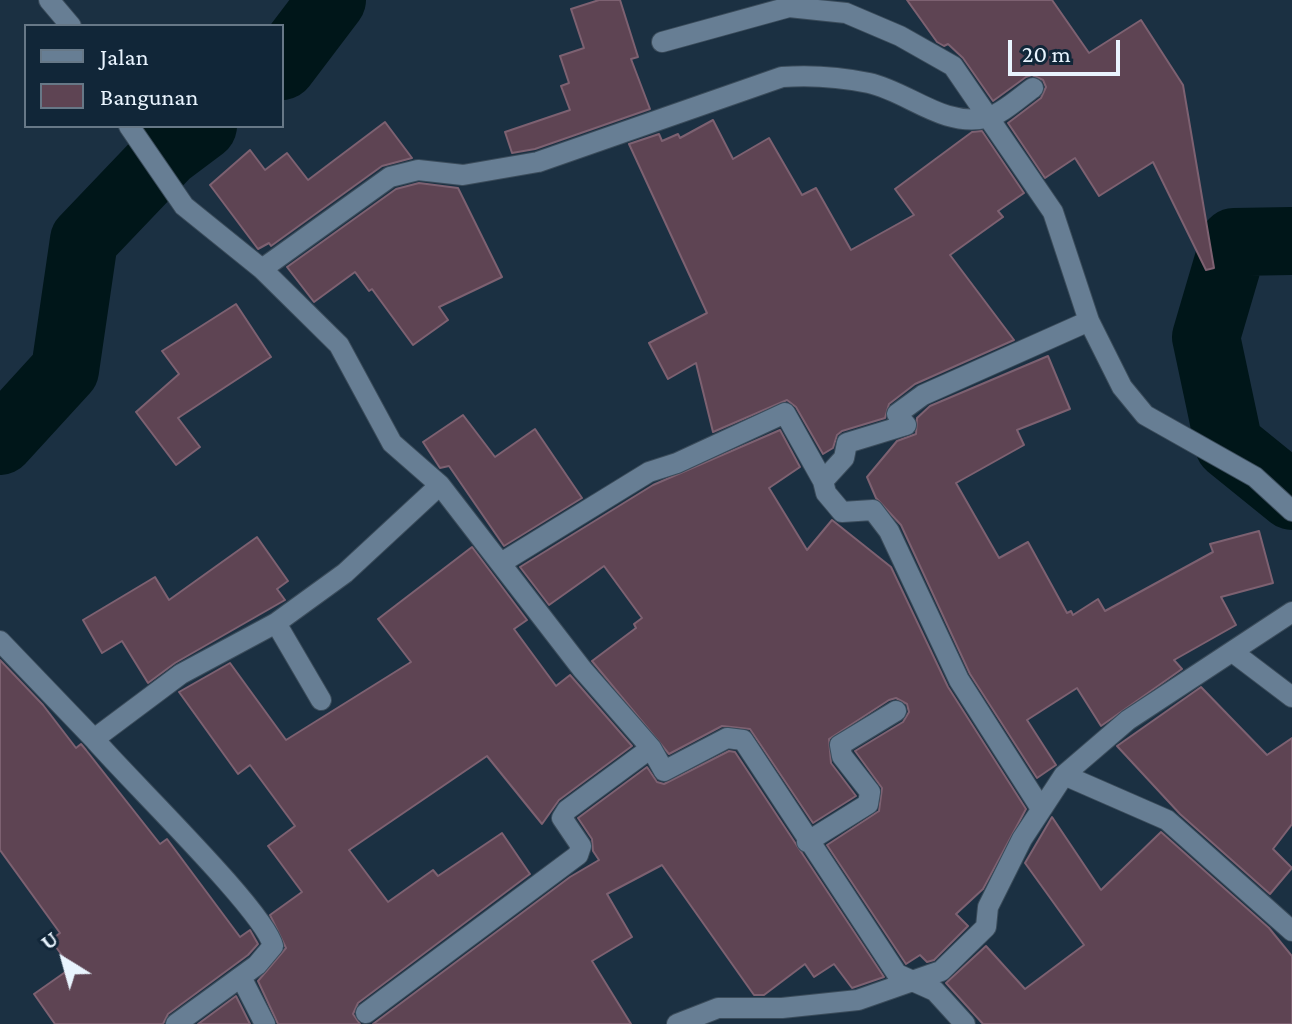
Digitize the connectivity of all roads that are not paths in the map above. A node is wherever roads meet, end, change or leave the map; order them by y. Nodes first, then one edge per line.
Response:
1 (49, 0) edge
2 (69, 24) edge
3 (662, 42) dead end
4 (1033, 88) dead end
5 (987, 118) junction
6 (130, 128) edge
7 (262, 269) junction
8 (1089, 321) junction
9 (823, 481) junction
10 (440, 485) junction
11 (1292, 511) edge
12 (501, 563) junction
13 (1292, 612) edge
14 (276, 623) junction
15 (0, 641) edge
16 (1234, 653) junction
17 (1292, 697) edge
18 (321, 700) dead end
19 (896, 711) dead end
20 (94, 739) junction
21 (651, 748) junction
22 (1064, 775) junction
23 (1040, 807) junction
24 (807, 842) junction
25 (1292, 931) edge
26 (241, 977) junction
27 (914, 980) junction
28 (366, 1013) dead end
29 (176, 1024) edge
30 (265, 1024) edge
31 (677, 1024) edge
32 (965, 1024) edge

1 - 2 street
3 - 5 street
4 - 5 street
5 - 7 street
5 - 8 street
6 - 7 street
7 - 10 street
8 - 9 street
8 - 11 street
9 - 12 street
9 - 23 street
10 - 12 street
10 - 14 street
12 - 21 street
13 - 16 street
14 - 18 street
14 - 20 street
15 - 20 street
16 - 17 street
16 - 22 street
19 - 24 street
20 - 26 street
21 - 24 street
21 - 28 street
22 - 23 street
22 - 25 street
23 - 27 street
24 - 27 street
26 - 29 street
26 - 30 street
27 - 31 street
27 - 32 street

